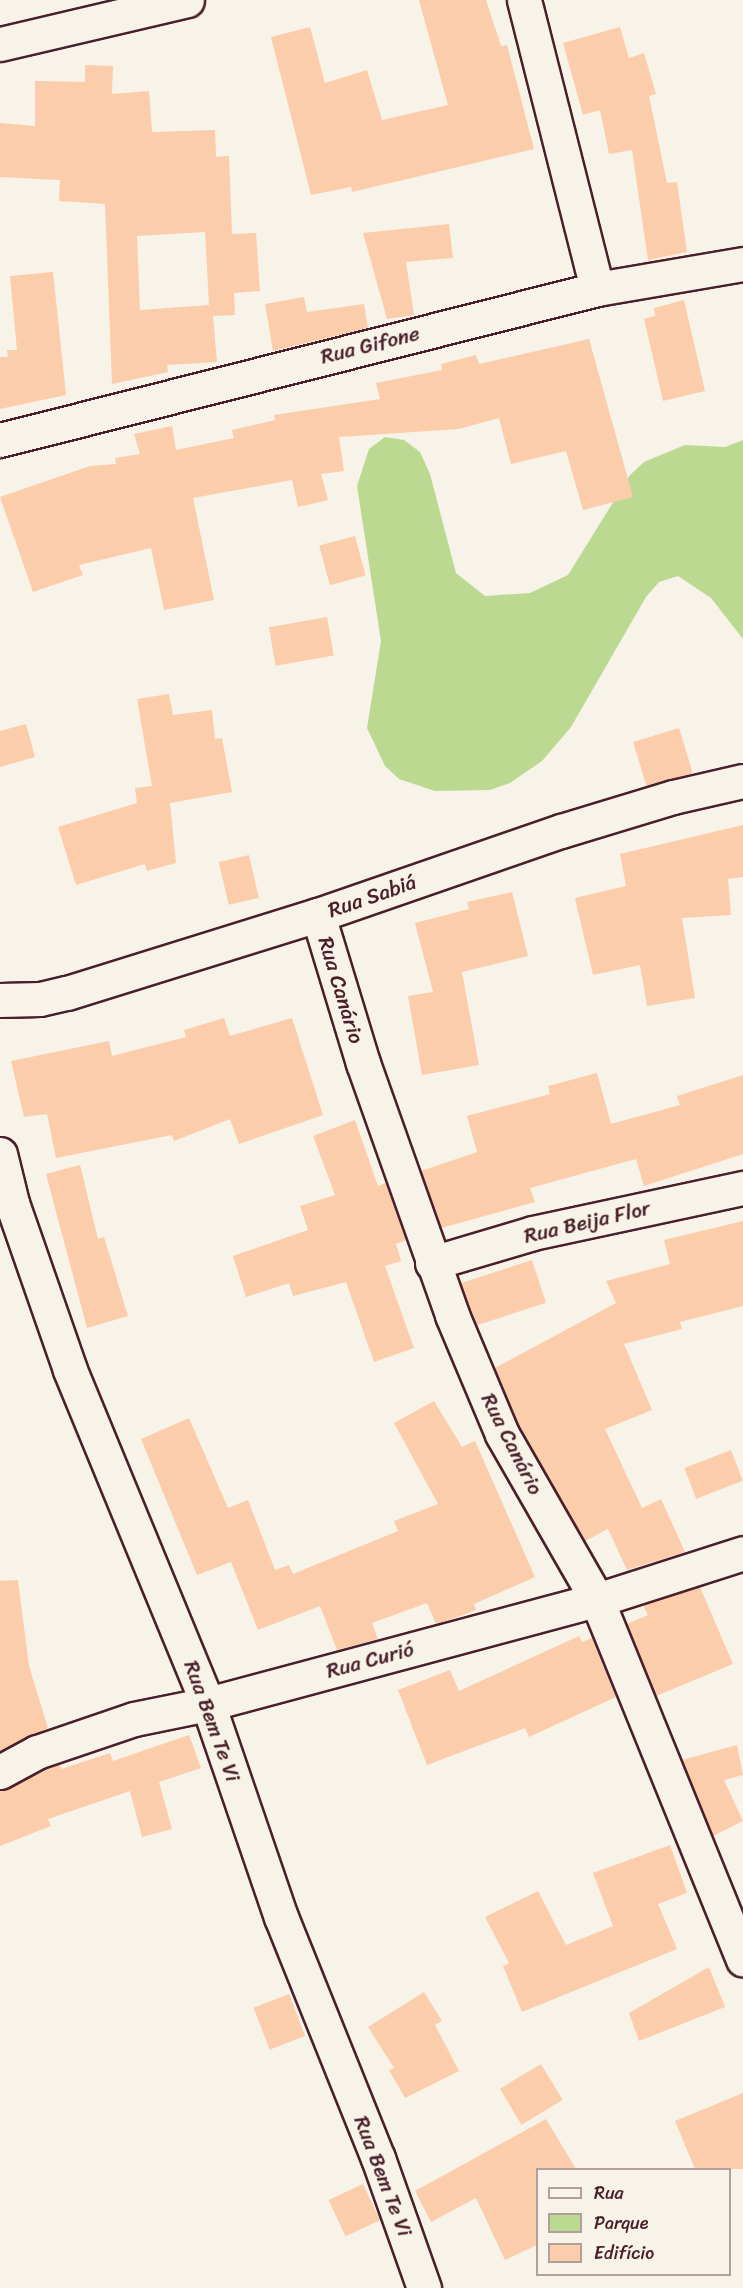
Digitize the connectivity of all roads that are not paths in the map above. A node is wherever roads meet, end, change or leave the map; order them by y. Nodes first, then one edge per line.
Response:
1 (187, 0) edge
2 (524, 0) edge
3 (0, 44) edge
4 (743, 264) edge
5 (597, 289) junction
6 (0, 440) edge
7 (743, 781) edge
8 (318, 915) junction
9 (0, 1000) edge
10 (0, 1154) edge
11 (743, 1188) edge
12 (432, 1263) junction
13 (743, 1553) edge
14 (597, 1600) junction
15 (208, 1704) junction
16 (0, 1772) edge
17 (743, 1959) edge
18 (424, 2288) edge

1 - 3 street
2 - 5 street
4 - 5 street, Rua Gifone
5 - 6 street, Rua Gifone
7 - 8 street, Rua Sabiá
8 - 9 street, Rua Sabiá
8 - 12 street, Rua Canário
10 - 15 street, Rua Bem Te Vi
11 - 12 street, Rua Beija Flor
12 - 14 street, Rua Canário
13 - 14 street, Rua Curió
14 - 15 street, Rua Curió
14 - 17 street, Rua Canário
15 - 16 street, Rua Curió
15 - 18 street, Rua Bem Te Vi

